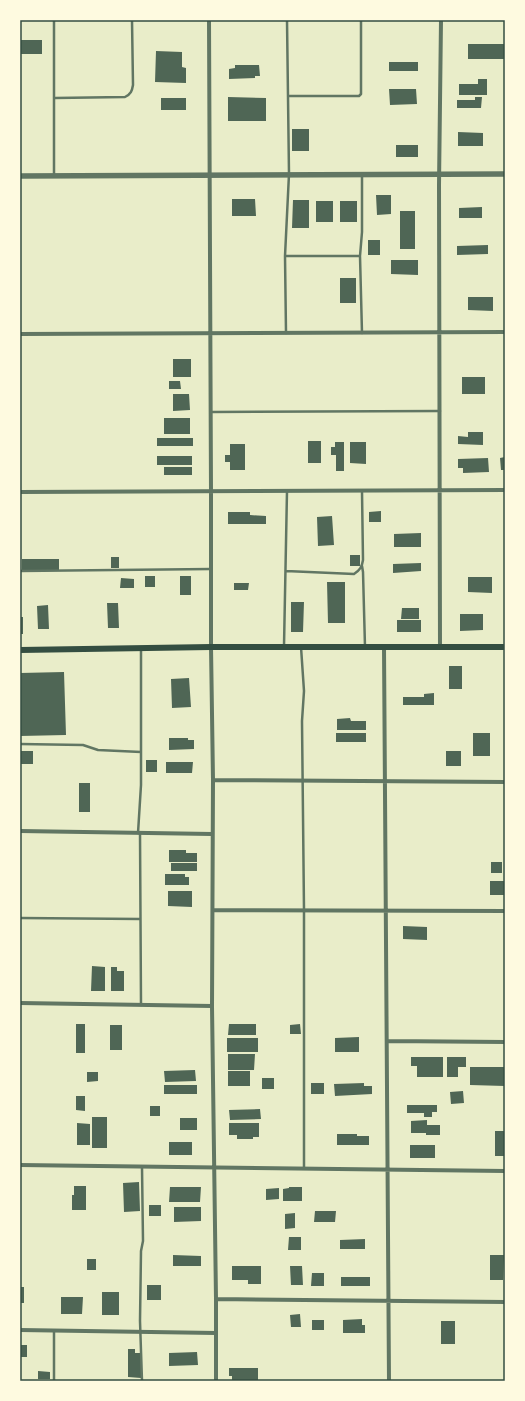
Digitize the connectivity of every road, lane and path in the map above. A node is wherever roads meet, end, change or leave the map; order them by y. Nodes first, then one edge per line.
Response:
1 (54, 20) edge
2 (132, 20) edge
3 (209, 20) edge
4 (287, 20) edge
5 (361, 20) edge
6 (441, 20) edge
7 (288, 96) junction
8 (55, 98) junction
9 (289, 174) junction
10 (439, 174) junction
11 (505, 174) edge
12 (210, 175) junction
13 (362, 175) junction
14 (20, 176) edge
15 (54, 176) junction
16 (285, 256) junction
17 (360, 256) junction
18 (505, 332) edge
19 (210, 333) junction
20 (286, 333) junction
21 (362, 333) junction
22 (440, 333) junction
23 (20, 334) edge
24 (440, 411) junction
25 (211, 412) junction
26 (362, 490) junction
27 (440, 490) junction
28 (505, 490) edge
29 (211, 491) junction
30 (287, 491) junction
31 (20, 492) edge
32 (362, 566) junction
33 (211, 569) junction
34 (20, 571) edge
35 (286, 571) junction
36 (211, 647) junction
37 (284, 647) junction
38 (301, 647) junction
39 (365, 647) junction
40 (384, 647) junction
41 (440, 647) junction
42 (505, 647) edge
43 (141, 648) junction
44 (20, 650) edge
45 (20, 744) edge
46 (141, 752) junction
47 (213, 780) junction
48 (304, 781) junction
49 (385, 781) junction
50 (505, 782) edge
51 (20, 831) edge
52 (139, 833) junction
53 (212, 834) junction
54 (213, 910) junction
55 (304, 910) junction
56 (385, 910) junction
57 (505, 911) edge
58 (20, 918) edge
59 (140, 919) junction
60 (20, 1003) edge
61 (140, 1005) junction
62 (212, 1006) junction
63 (387, 1041) junction
64 (505, 1042) edge
65 (20, 1165) edge
66 (142, 1167) junction
67 (214, 1168) junction
68 (304, 1169) junction
69 (387, 1170) junction
70 (505, 1171) edge
71 (216, 1299) junction
72 (388, 1300) junction
73 (505, 1302) edge
74 (20, 1330) edge
75 (54, 1331) junction
76 (141, 1332) junction
77 (216, 1333) junction
78 (54, 1381) edge
79 (142, 1381) edge
80 (216, 1381) edge
81 (389, 1381) edge

1 - 8 lane
2 - 8 lane
3 - 12 street
4 - 7 lane
5 - 7 lane
6 - 10 street
7 - 9 lane
8 - 15 lane
9 - 12 street
9 - 13 street
9 - 16 lane
10 - 11 street
10 - 13 street
10 - 22 street
12 - 15 street
12 - 19 street
13 - 17 lane
14 - 15 street
16 - 17 lane
16 - 20 lane
17 - 21 lane
18 - 22 street
19 - 20 street
19 - 23 street
19 - 25 street
20 - 21 street
21 - 22 street
22 - 24 street
24 - 25 lane
24 - 27 street
25 - 29 street
26 - 27 street
26 - 30 street
26 - 32 lane
27 - 28 street
27 - 41 street
29 - 30 street
29 - 31 street
29 - 33 street
30 - 35 lane
32 - 35 lane
32 - 39 lane
33 - 34 lane
33 - 36 street
35 - 37 lane
36 - 37 main road
36 - 43 main road
36 - 47 street
37 - 38 main road
38 - 39 main road
38 - 48 lane
39 - 40 main road
40 - 41 main road
40 - 49 street
41 - 42 main road
43 - 44 main road
43 - 46 lane
45 - 46 lane
46 - 52 lane
47 - 48 street
47 - 53 street
48 - 49 street
48 - 55 lane
49 - 50 street
49 - 56 street
51 - 52 street
52 - 53 street
52 - 59 lane
53 - 54 street
54 - 55 street
54 - 62 street
55 - 56 street
55 - 68 lane
56 - 57 street
56 - 63 street
58 - 59 lane
59 - 61 lane
60 - 61 street
61 - 62 street
62 - 67 street
63 - 64 street
63 - 69 street
65 - 66 street
66 - 67 street
66 - 76 lane
67 - 68 street
67 - 71 street
68 - 69 street
69 - 70 street
69 - 72 street
71 - 72 street
71 - 77 street
72 - 73 street
72 - 81 street
74 - 75 street
75 - 76 street
75 - 78 lane
76 - 77 street
76 - 79 lane
77 - 80 street

